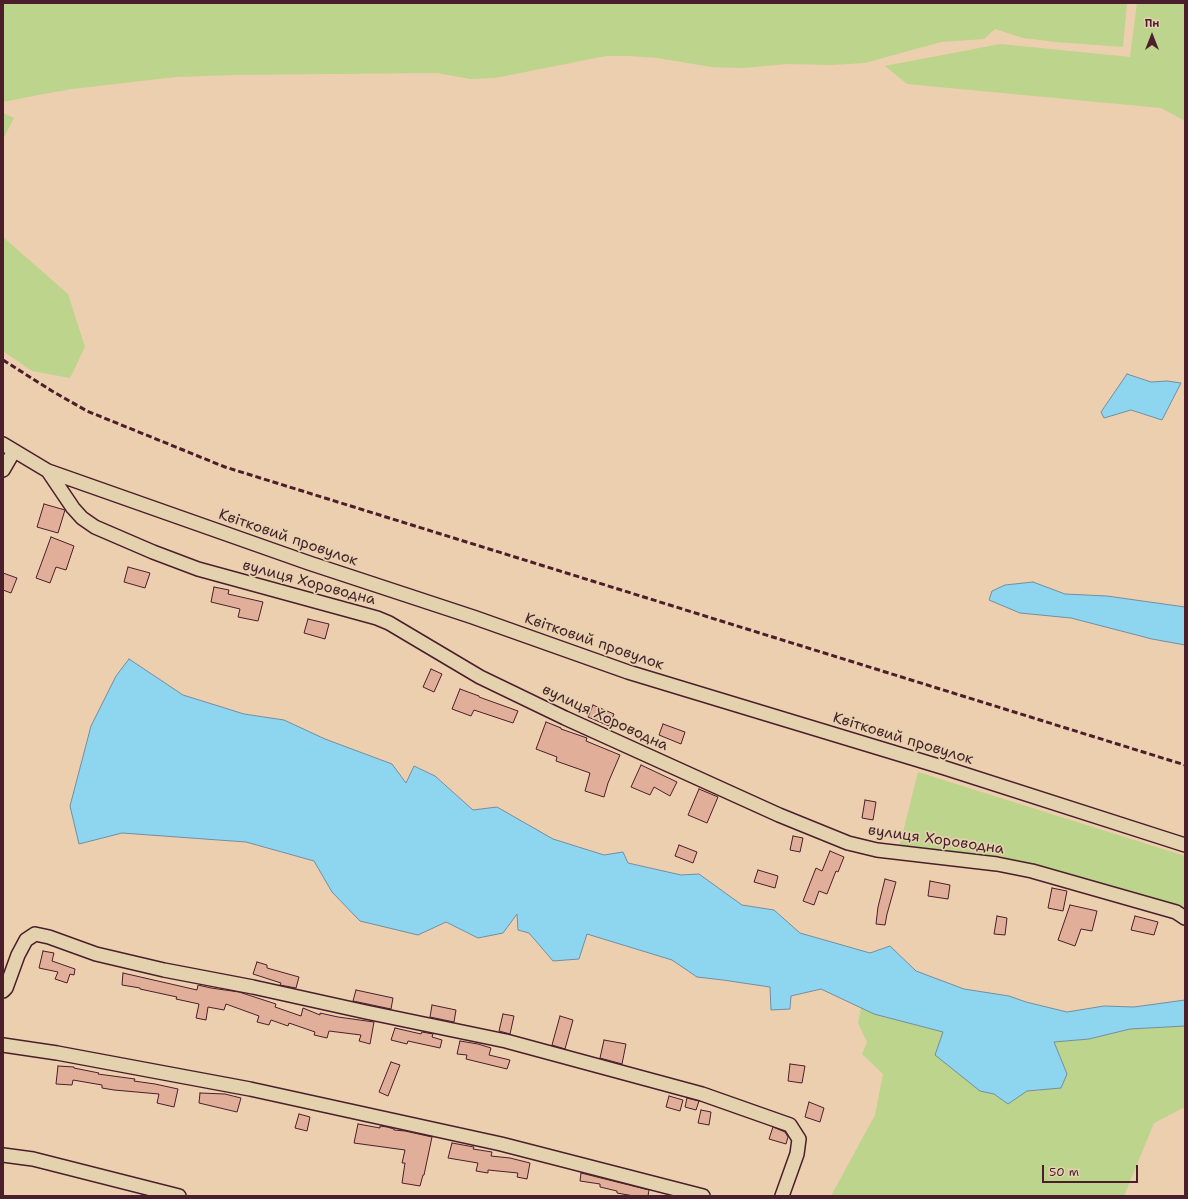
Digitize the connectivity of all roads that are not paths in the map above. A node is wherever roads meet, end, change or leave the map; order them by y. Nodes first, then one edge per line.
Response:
1 (3, 444) edge
2 (14, 451) junction
3 (3, 470) edge
4 (48, 471) junction
5 (1185, 845) edge
6 (1185, 918) edge
7 (3, 991) edge
8 (3, 1045) edge
9 (3, 1156) edge
10 (180, 1196) edge
11 (703, 1196) edge
12 (782, 1196) edge

1 - 2 street, Квітковий провулок
2 - 3 street
2 - 4 street, Квітковий провулок
4 - 5 street, Квітковий провулок
4 - 6 street, вулиця Хороводна
7 - 12 street
8 - 11 street
9 - 10 street

